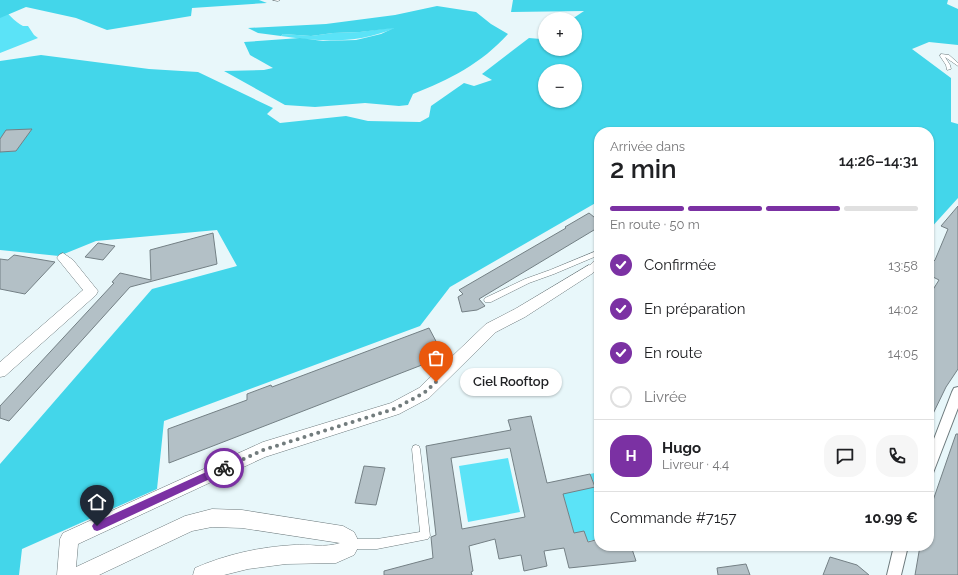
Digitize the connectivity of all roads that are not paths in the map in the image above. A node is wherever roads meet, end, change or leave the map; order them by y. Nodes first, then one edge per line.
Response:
1 (958, 65) edge
2 (949, 69) dead end
3 (594, 254) edge
4 (63, 258) dead end
5 (594, 265) edge
6 (488, 300) dead end
7 (0, 371) edge
8 (958, 392) edge
9 (416, 448) dead end
10 (934, 456) edge
11 (351, 544) junction
12 (900, 551) edge
13 (66, 575) edge
14 (79, 575) edge
15 (202, 575) edge
16 (894, 575) edge

1 - 2 lane
3 - 6 lane
4 - 7 street
5 - 13 street
8 - 10 street
9 - 11 lane
11 - 14 street
11 - 15 street
12 - 16 street

